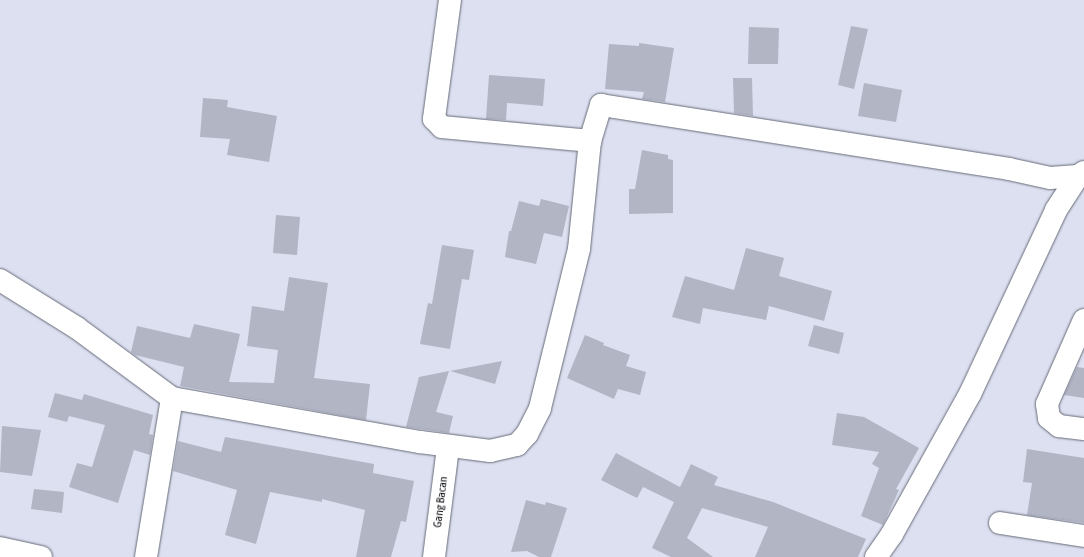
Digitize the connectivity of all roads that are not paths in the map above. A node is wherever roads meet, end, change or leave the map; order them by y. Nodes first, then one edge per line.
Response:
1 (456, 0) edge
2 (590, 140) junction
3 (1081, 174) edge
4 (0, 280) edge
5 (1084, 320) edge
6 (172, 398) junction
7 (1084, 429) edge
8 (448, 447) junction
9 (1000, 523) dead end
10 (1084, 536) edge
11 (0, 548) edge
12 (41, 557) edge
13 (146, 557) edge
14 (434, 557) edge
15 (876, 557) edge

1 - 2 street
2 - 3 street
2 - 8 street
3 - 15 street
4 - 6 street
5 - 7 street
6 - 8 street
6 - 13 street
8 - 14 street, Gang Bacan
9 - 10 street
11 - 12 street

